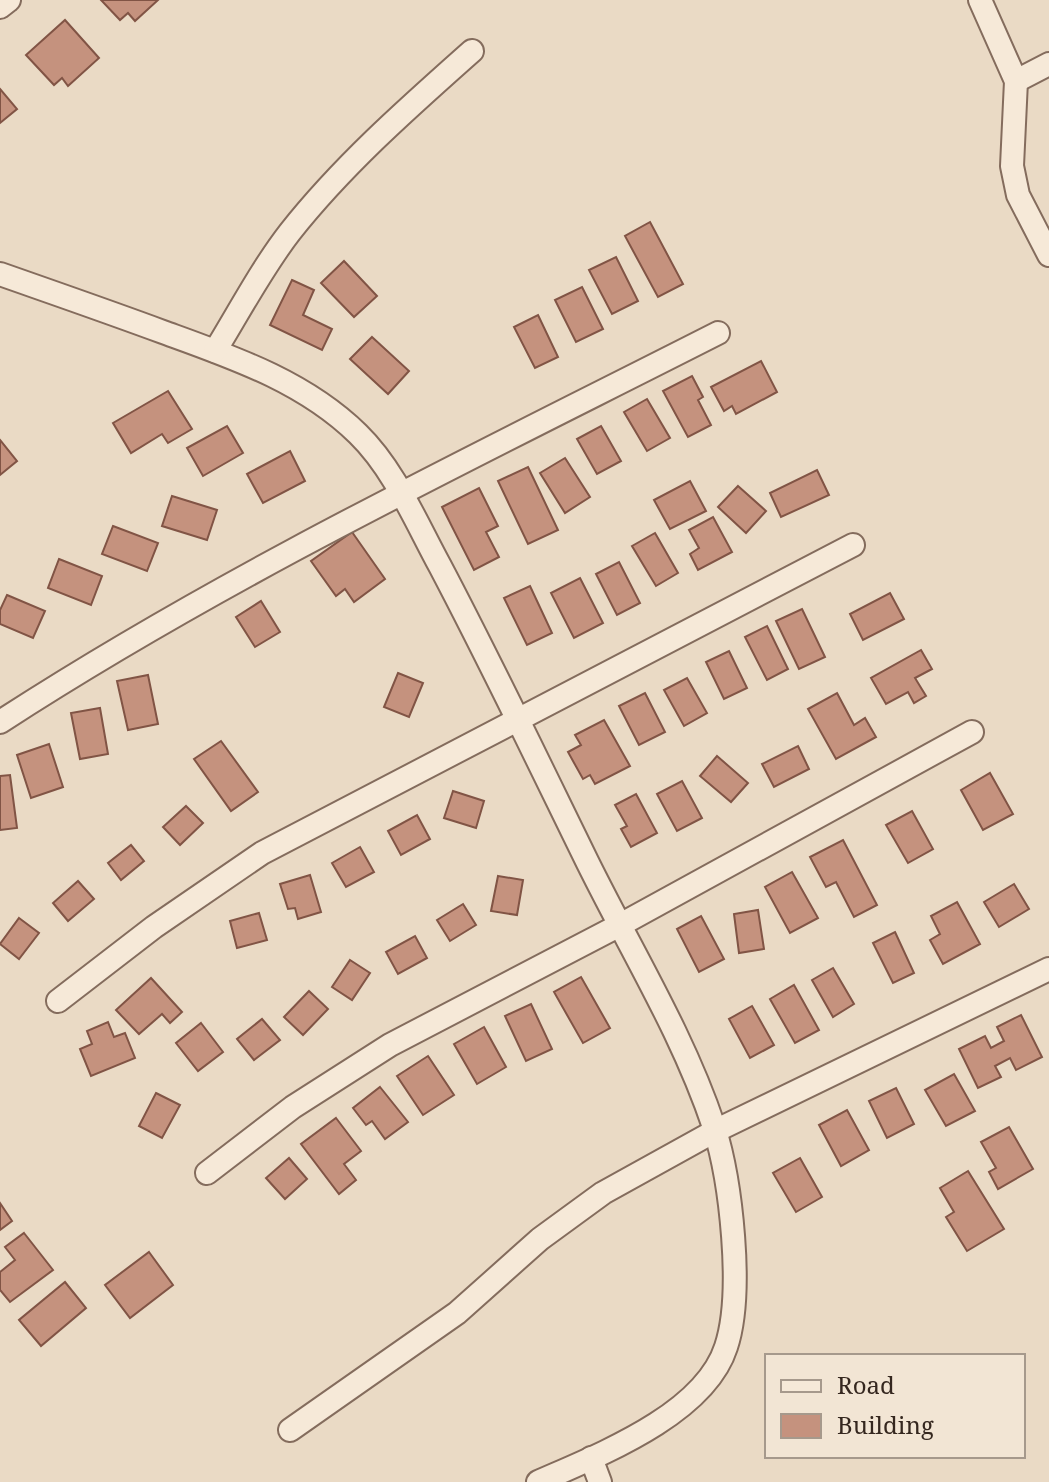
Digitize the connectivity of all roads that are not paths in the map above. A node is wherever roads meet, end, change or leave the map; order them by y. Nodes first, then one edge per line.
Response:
1 (9, 0) edge
2 (980, 0) edge
3 (0, 7) edge
4 (472, 51) dead end
5 (1049, 64) edge
6 (1016, 81) junction
7 (1049, 255) edge
8 (0, 274) edge
9 (718, 333) dead end
10 (215, 351) junction
11 (401, 493) junction
12 (853, 545) dead end
13 (519, 716) junction
14 (0, 722) edge
15 (972, 732) dead end
16 (620, 925) junction
17 (1049, 969) edge
18 (58, 1001) dead end
19 (715, 1131) junction
20 (207, 1173) dead end
21 (290, 1430) dead end
22 (591, 1458) junction
23 (538, 1482) edge
24 (600, 1482) edge

1 - 3 street
2 - 6 street
4 - 10 street
5 - 6 street
6 - 7 street
8 - 10 street
9 - 11 street
10 - 11 street
11 - 13 street
11 - 14 street
12 - 13 street
13 - 16 street
13 - 18 street
15 - 16 street
16 - 19 street
16 - 20 street
17 - 19 street
19 - 21 street
19 - 22 street
22 - 23 street
22 - 24 street

